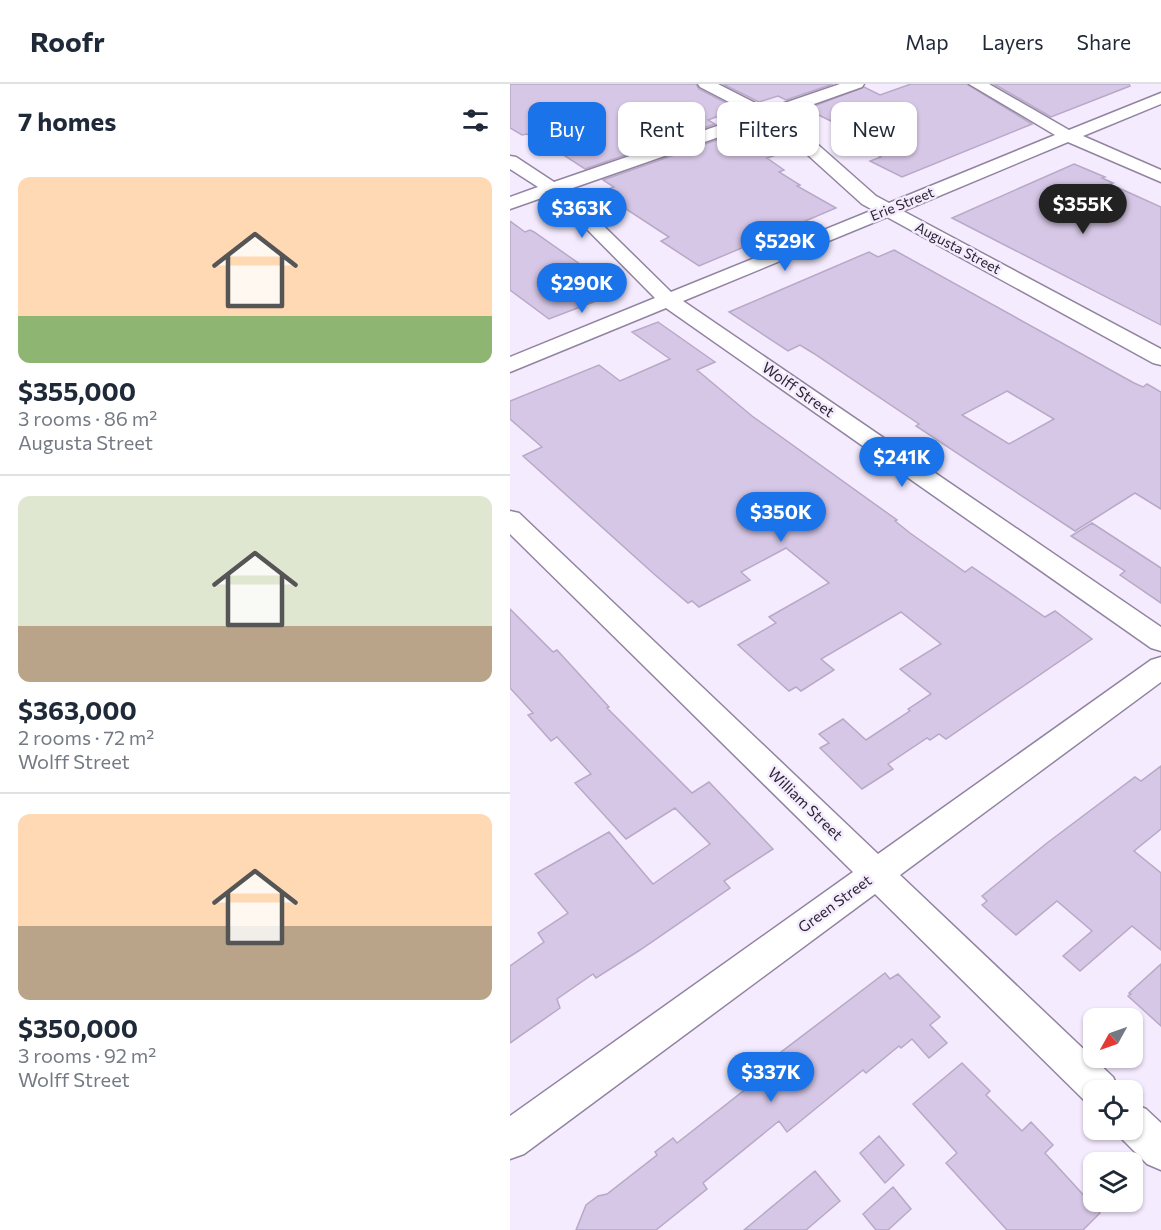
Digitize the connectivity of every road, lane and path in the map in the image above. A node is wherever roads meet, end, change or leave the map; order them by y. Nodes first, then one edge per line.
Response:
1 (706, 84) edge
2 (856, 84) edge
3 (977, 84) edge
4 (1161, 98) edge
5 (741, 102) edge
6 (804, 102) edge
7 (717, 132) edge
8 (1068, 136) junction
9 (819, 155) edge
10 (510, 161) edge
11 (1161, 177) edge
12 (553, 188) junction
13 (510, 203) edge
14 (887, 210) junction
15 (668, 300) junction
16 (1161, 358) edge
17 (510, 364) edge
18 (510, 519) edge
19 (1161, 641) edge
20 (1161, 667) edge
21 (877, 874) junction
22 (1090, 1080) edge
23 (1143, 1133) edge
24 (510, 1140) edge
25 (1161, 1150) edge

1 - 5 street, Augusta Street
2 - 6 street
3 - 8 street
4 - 8 street, Erie Street
7 - 12 street
8 - 11 street
8 - 14 street, Erie Street
9 - 14 street, Augusta Street
10 - 12 street, Wolff Street
12 - 13 street
12 - 15 street, Wolff Street
14 - 15 street, Erie Street
14 - 16 street, Augusta Street
15 - 17 street, Erie Street
15 - 19 street, Wolff Street
18 - 21 street, William Street
20 - 21 street, Green Street
21 - 22 street, William Street
21 - 24 street, Green Street
23 - 25 street

